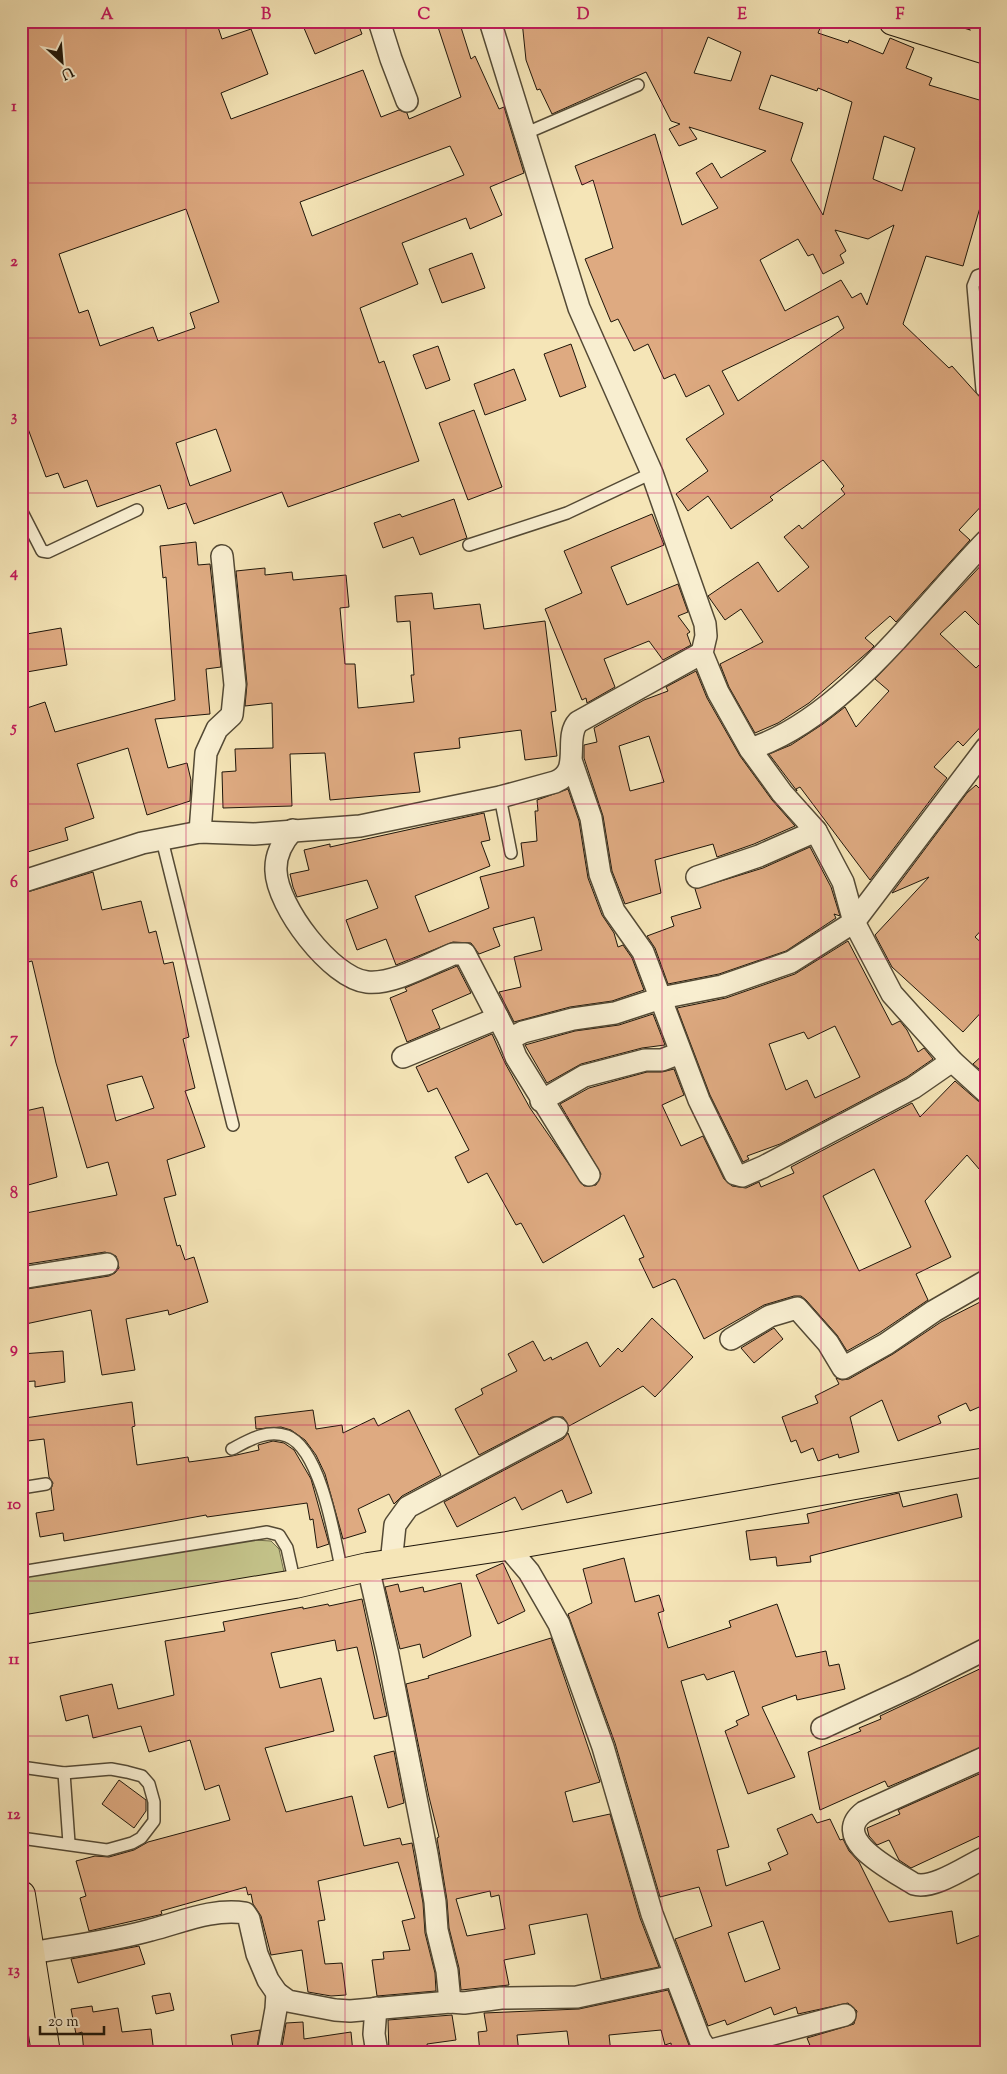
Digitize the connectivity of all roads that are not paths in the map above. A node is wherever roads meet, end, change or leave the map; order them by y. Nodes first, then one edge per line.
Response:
1 (379, 21) edge
2 (490, 21) edge
3 (893, 21) edge
4 (982, 21) edge
5 (986, 31) edge
6 (986, 50) edge
7 (638, 85) dead end
8 (407, 101) dead end
9 (524, 134) junction
10 (986, 273) edge
11 (982, 390) dead end
12 (652, 473) junction
13 (21, 510) edge
14 (137, 510) dead end
15 (986, 541) edge
16 (469, 545) dead end
17 (222, 556) dead end
18 (702, 653) junction
19 (986, 748) edge
20 (750, 749) junction
21 (572, 763) junction
22 (500, 797) junction
23 (293, 830) junction
24 (816, 831) junction
25 (200, 832) junction
26 (162, 840) junction
27 (511, 853) dead end
28 (697, 876) dead end
29 (21, 882) edge
30 (854, 922) junction
31 (661, 998) junction
32 (498, 1018) junction
33 (509, 1038) junction
34 (680, 1053) junction
35 (403, 1057) dead end
36 (952, 1061) junction
37 (986, 1092) edge
38 (542, 1101) junction
39 (233, 1125) dead end
40 (588, 1175) dead end
41 (107, 1264) dead end
42 (21, 1278) edge
43 (986, 1281) edge
44 (731, 1339) dead end
45 (557, 1428) dead end
46 (232, 1449) dead end
47 (986, 1462) edge
48 (46, 1484) dead end
49 (21, 1488) edge
50 (507, 1546) junction
51 (380, 1565) junction
52 (21, 1570) edge
53 (342, 1574) junction
54 (295, 1584) junction
55 (21, 1630) edge
56 (986, 1649) edge
57 (822, 1728) dead end
58 (986, 1757) edge
59 (21, 1767) edge
60 (64, 1773) junction
61 (21, 1838) edge
62 (69, 1843) junction
63 (986, 1857) edge
64 (21, 1895) edge
65 (31, 1953) junction
66 (674, 1976) junction
67 (29, 1992) edge
68 (276, 1993) junction
69 (450, 2002) junction
70 (376, 2008) junction
71 (845, 2015) dead end
72 (708, 2052) edge
73 (46, 2053) edge
74 (268, 2053) edge
75 (377, 2053) edge

1 - 8 street
2 - 9 street
3 - 6 main road
4 - 5 main road
7 - 9 lane
9 - 12 street
10 - 11 lane
12 - 16 lane
12 - 18 street
13 - 14 lane
15 - 20 street
17 - 25 street
18 - 20 street
18 - 21 street
19 - 30 street
20 - 24 street
21 - 22 street
21 - 31 street
22 - 23 street
22 - 27 lane
23 - 25 street
23 - 32 street
24 - 28 street
24 - 30 street
25 - 26 street
26 - 29 street
26 - 39 lane
30 - 31 street
30 - 36 street
31 - 33 street
31 - 34 street
32 - 33 street
32 - 35 street
33 - 38 street
34 - 36 street
34 - 38 street
36 - 37 street
38 - 40 street
41 - 42 street
43 - 44 street
45 - 51 street
46 - 53 lane
47 - 50 main road
48 - 49 lane
50 - 51 main road
50 - 66 street
51 - 53 main road
51 - 69 street
52 - 54 lane
53 - 54 main road
54 - 55 main road
56 - 57 street
58 - 63 street
59 - 60 lane
60 - 62 lane
60 - 62 lane
61 - 62 lane
64 - 65 main road
65 - 67 main road
65 - 68 street
66 - 69 street
66 - 72 street
67 - 73 main road
68 - 70 street
68 - 74 street
69 - 70 street
70 - 75 street
71 - 72 street

